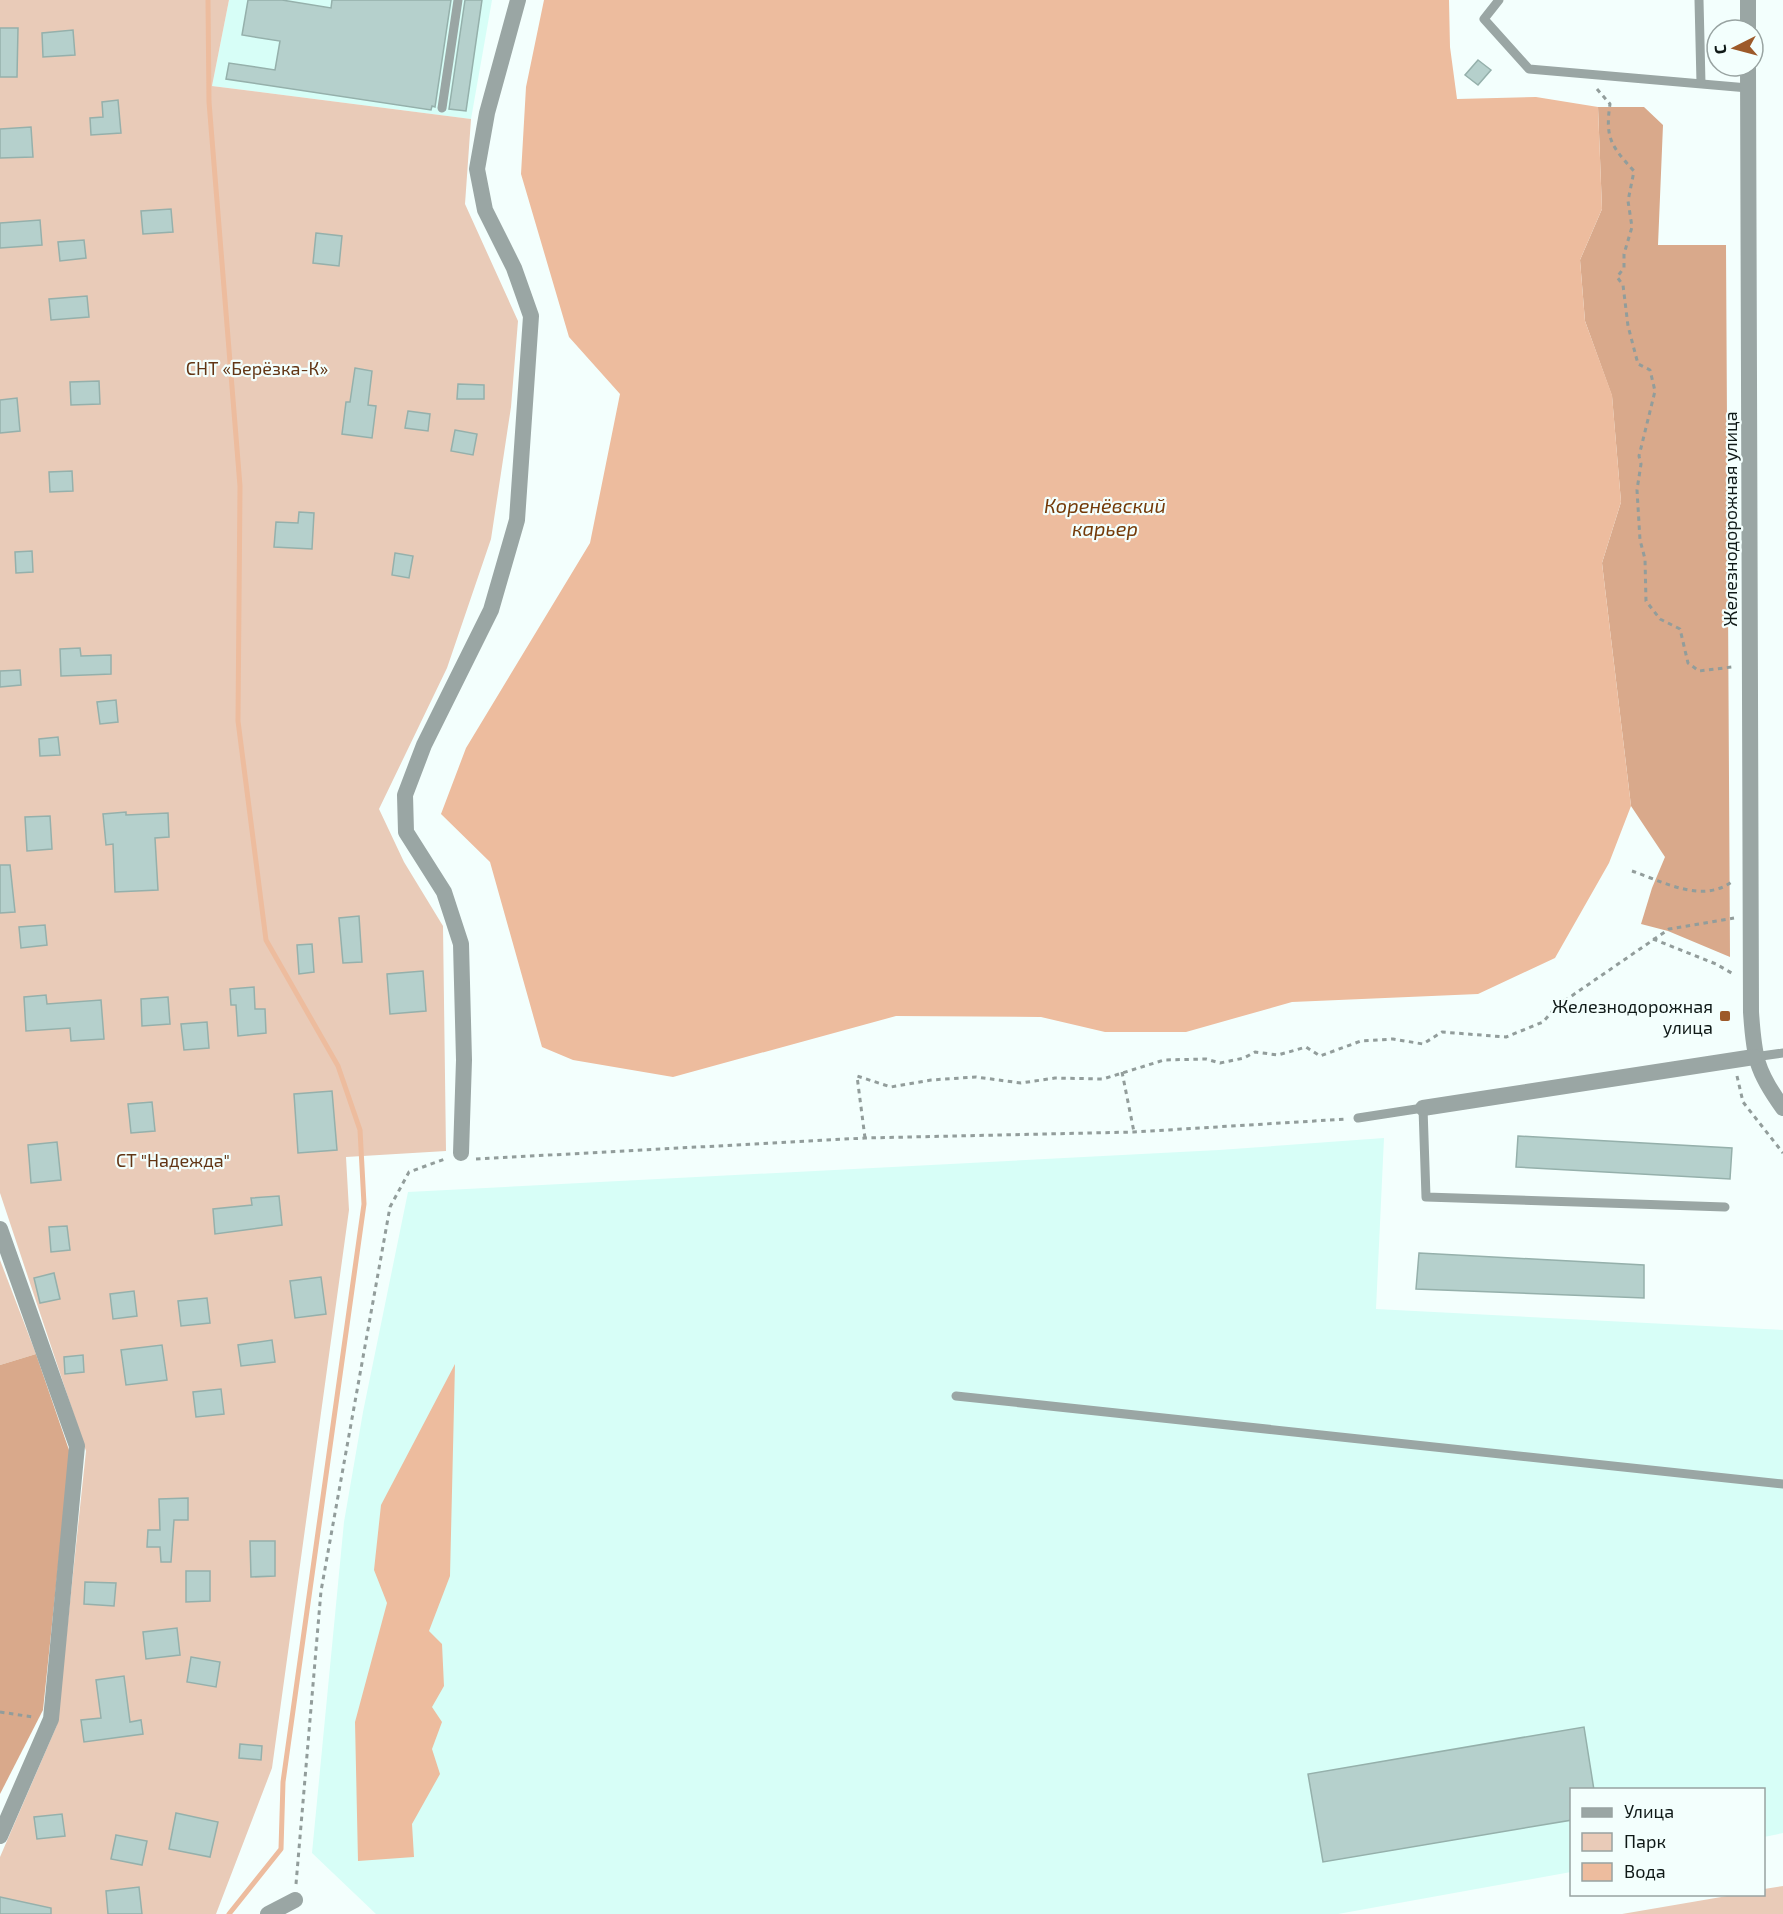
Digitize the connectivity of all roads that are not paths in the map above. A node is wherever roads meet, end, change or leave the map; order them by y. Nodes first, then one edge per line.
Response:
1 (458, 0) edge
2 (518, 0) edge
3 (1499, 0) edge
4 (1699, 0) edge
5 (1748, 0) edge
6 (1748, 18) edge
7 (1748, 78) edge
8 (1701, 83) junction
9 (1748, 88) junction
10 (442, 108) dead end
11 (1783, 1053) edge
12 (1754, 1057) junction
13 (1423, 1108) junction
14 (1783, 1108) edge
15 (1358, 1118) road end
16 (461, 1153) road end
17 (1725, 1207) dead end
18 (0, 1229) edge
19 (956, 1396) dead end
20 (1783, 1484) edge
21 (0, 1836) edge
22 (295, 1900) road end
23 (268, 1914) edge

1 - 10 lane
2 - 16 street
3 - 8 lane
4 - 8 lane
5 - 6 street
7 - 9 street, Железнодорожная улица
8 - 9 lane
9 - 12 street, Железнодорожная улица
11 - 12 lane
12 - 13 street
12 - 14 street, Железнодорожная улица
13 - 15 lane
13 - 17 lane
18 - 21 street
19 - 20 lane
22 - 23 street

